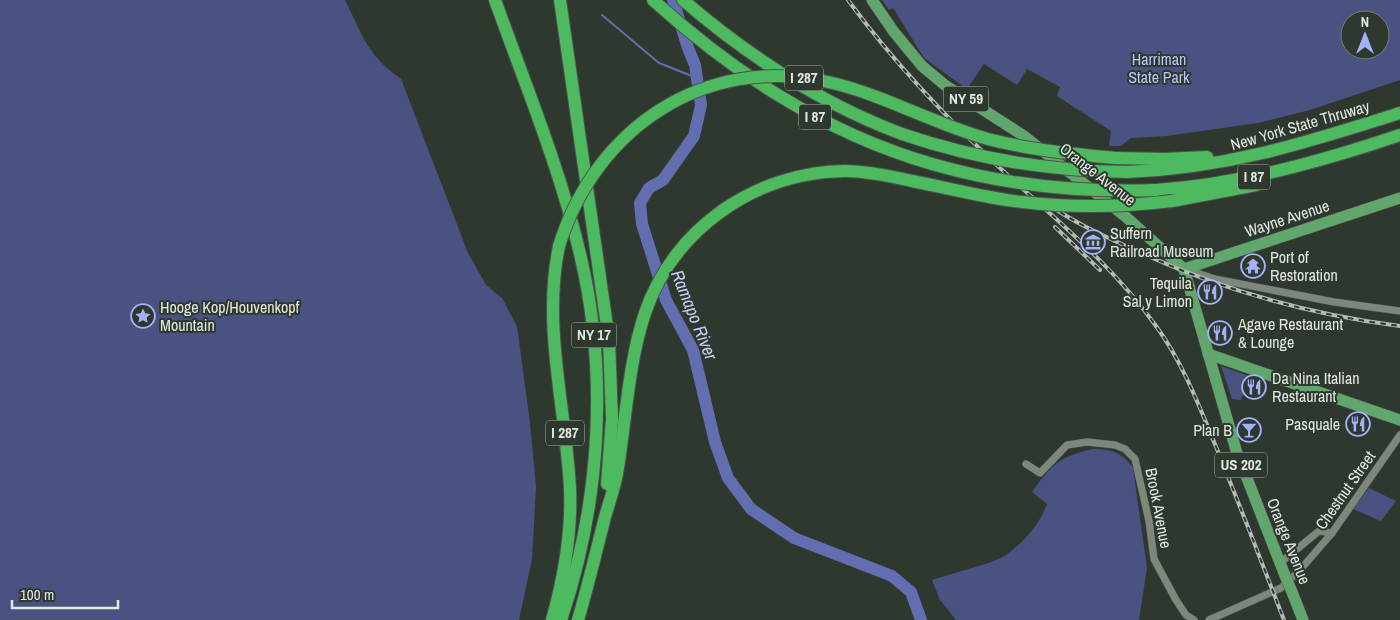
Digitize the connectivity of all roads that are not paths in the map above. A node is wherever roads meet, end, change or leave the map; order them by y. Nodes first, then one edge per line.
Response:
1 (490, 0) edge
2 (495, 0) edge
3 (560, 0) edge
4 (653, 0) edge
5 (683, 0) edge
6 (872, 0) edge
7 (516, 58) junction
8 (1400, 113) edge
9 (1400, 135) edge
10 (1350, 152) junction
11 (1270, 153) junction
12 (1400, 198) edge
13 (1184, 269) junction
14 (1400, 311) edge
15 (1208, 354) junction
16 (1400, 420) edge
17 (1400, 435) edge
18 (1026, 464) dead end
19 (605, 516) junction
20 (1332, 533) junction
21 (1282, 568) junction
22 (552, 620) edge
23 (561, 620) edge
24 (578, 620) edge
25 (1194, 620) edge
26 (1209, 620) edge
27 (1303, 620) edge

1 - 7 highway
2 - 7 highway, NY 17
3 - 19 highway, NY 17
4 - 10 highway, I 87, bridge
5 - 11 highway, New York State Thruway / I 87, bridge
6 - 13 main road, Orange Avenue / NY 59
7 - 23 highway, NY 17
8 - 11 highway, New York State Thruway / I 87
9 - 10 highway, I 87
10 - 19 highway, bridge
11 - 22 highway, I 287, bridge
12 - 13 main road, Wayne Avenue
13 - 14 street
13 - 15 main road, Orange Avenue / US 202
15 - 16 main road
15 - 21 main road, Orange Avenue / US 202
17 - 20 street, Chestnut Street
18 - 25 street, Brook Avenue
19 - 24 highway
20 - 21 street
20 - 26 street, Chestnut Street
21 - 27 main road, Orange Avenue / US 202, bridge

